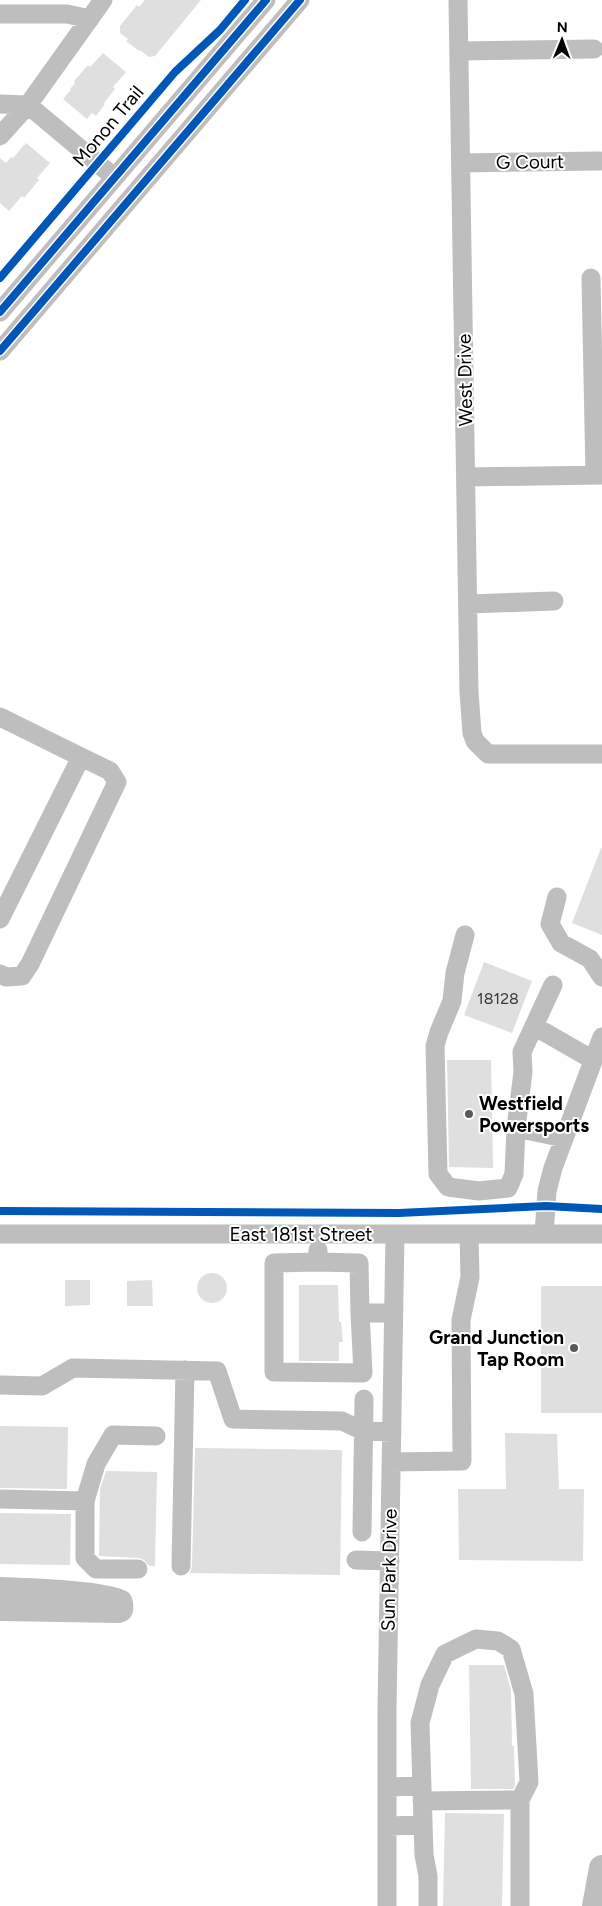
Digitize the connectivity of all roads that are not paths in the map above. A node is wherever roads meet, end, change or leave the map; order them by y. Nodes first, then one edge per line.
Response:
1 (103, 0) edge
2 (266, 0) edge
3 (300, 0) edge
4 (458, 0) edge
5 (0, 14) edge
6 (90, 19) junction
7 (594, 49) dead end
8 (459, 51) junction
9 (0, 104) edge
10 (28, 105) junction
11 (0, 136) edge
12 (600, 161) dead end
13 (461, 163) junction
14 (114, 177) junction
15 (591, 278) dead end
16 (0, 312) edge
17 (0, 351) edge
18 (599, 475) edge
19 (467, 476) junction
20 (554, 601) dead end
21 (469, 604) junction
22 (0, 717) edge
23 (602, 754) edge
24 (81, 757) junction
25 (557, 897) dead end
26 (0, 919) edge
27 (464, 935) dead end
28 (0, 974) edge
29 (602, 977) edge
30 (554, 985) dead end
31 (534, 1026) junction
32 (602, 1037) edge
33 (593, 1060) junction
34 (516, 1128) junction
35 (564, 1138) junction
36 (0, 1234) edge
37 (317, 1234) junction
38 (394, 1234) junction
39 (469, 1234) junction
40 (544, 1234) junction
41 (602, 1234) edge
42 (318, 1262) junction
43 (360, 1313) junction
44 (393, 1313) junction
45 (185, 1370) junction
46 (0, 1385) edge
47 (364, 1399) dead end
48 (363, 1432) junction
49 (392, 1432) junction
50 (156, 1436) dead end
51 (391, 1462) junction
52 (0, 1499) edge
53 (85, 1501) junction
54 (362, 1532) dead end
55 (356, 1560) dead end
56 (390, 1561) junction
57 (181, 1566) dead end
58 (138, 1569) dead end
59 (387, 1787) junction
60 (422, 1794) junction
61 (520, 1800) junction
62 (423, 1825) junction
63 (387, 1826) junction
64 (387, 1906) edge
65 (428, 1906) edge
66 (520, 1906) edge

1 - 6 street
2 - 14 street
3 - 17 street
4 - 8 street, West Drive
5 - 6 street
6 - 10 street
7 - 8 street
8 - 13 street, West Drive
9 - 10 street
10 - 11 street
10 - 14 street
12 - 13 street, G Court
13 - 19 street, West Drive
14 - 16 street
15 - 18 street
18 - 19 street
19 - 21 street, West Drive
20 - 21 street
21 - 23 street, West Drive
22 - 24 street
24 - 26 street
24 - 28 street
25 - 29 street
27 - 34 street
30 - 31 street
31 - 33 street
31 - 34 street
32 - 33 street
33 - 35 street
34 - 35 street
35 - 40 street
36 - 37 street, East 181st Street
37 - 38 street, East 181st Street
37 - 42 street
38 - 39 street, East 181st Street
38 - 44 street, Sun Park Drive
39 - 40 street, East 181st Street
39 - 51 street
40 - 41 street, East 181st Street
42 - 43 street
42 - 43 street
43 - 44 street
44 - 49 street, Sun Park Drive
45 - 46 street
45 - 48 street
45 - 57 street
47 - 48 street
48 - 49 street
48 - 54 street
49 - 51 street, Sun Park Drive
50 - 53 street
51 - 56 street, Sun Park Drive
52 - 53 street
53 - 58 street
55 - 56 street
56 - 59 street, Sun Park Drive
59 - 60 street
59 - 63 street, Sun Park Drive
60 - 61 street
60 - 61 street
60 - 62 street
61 - 66 street
62 - 63 street
62 - 65 street
63 - 64 street, Sun Park Drive

